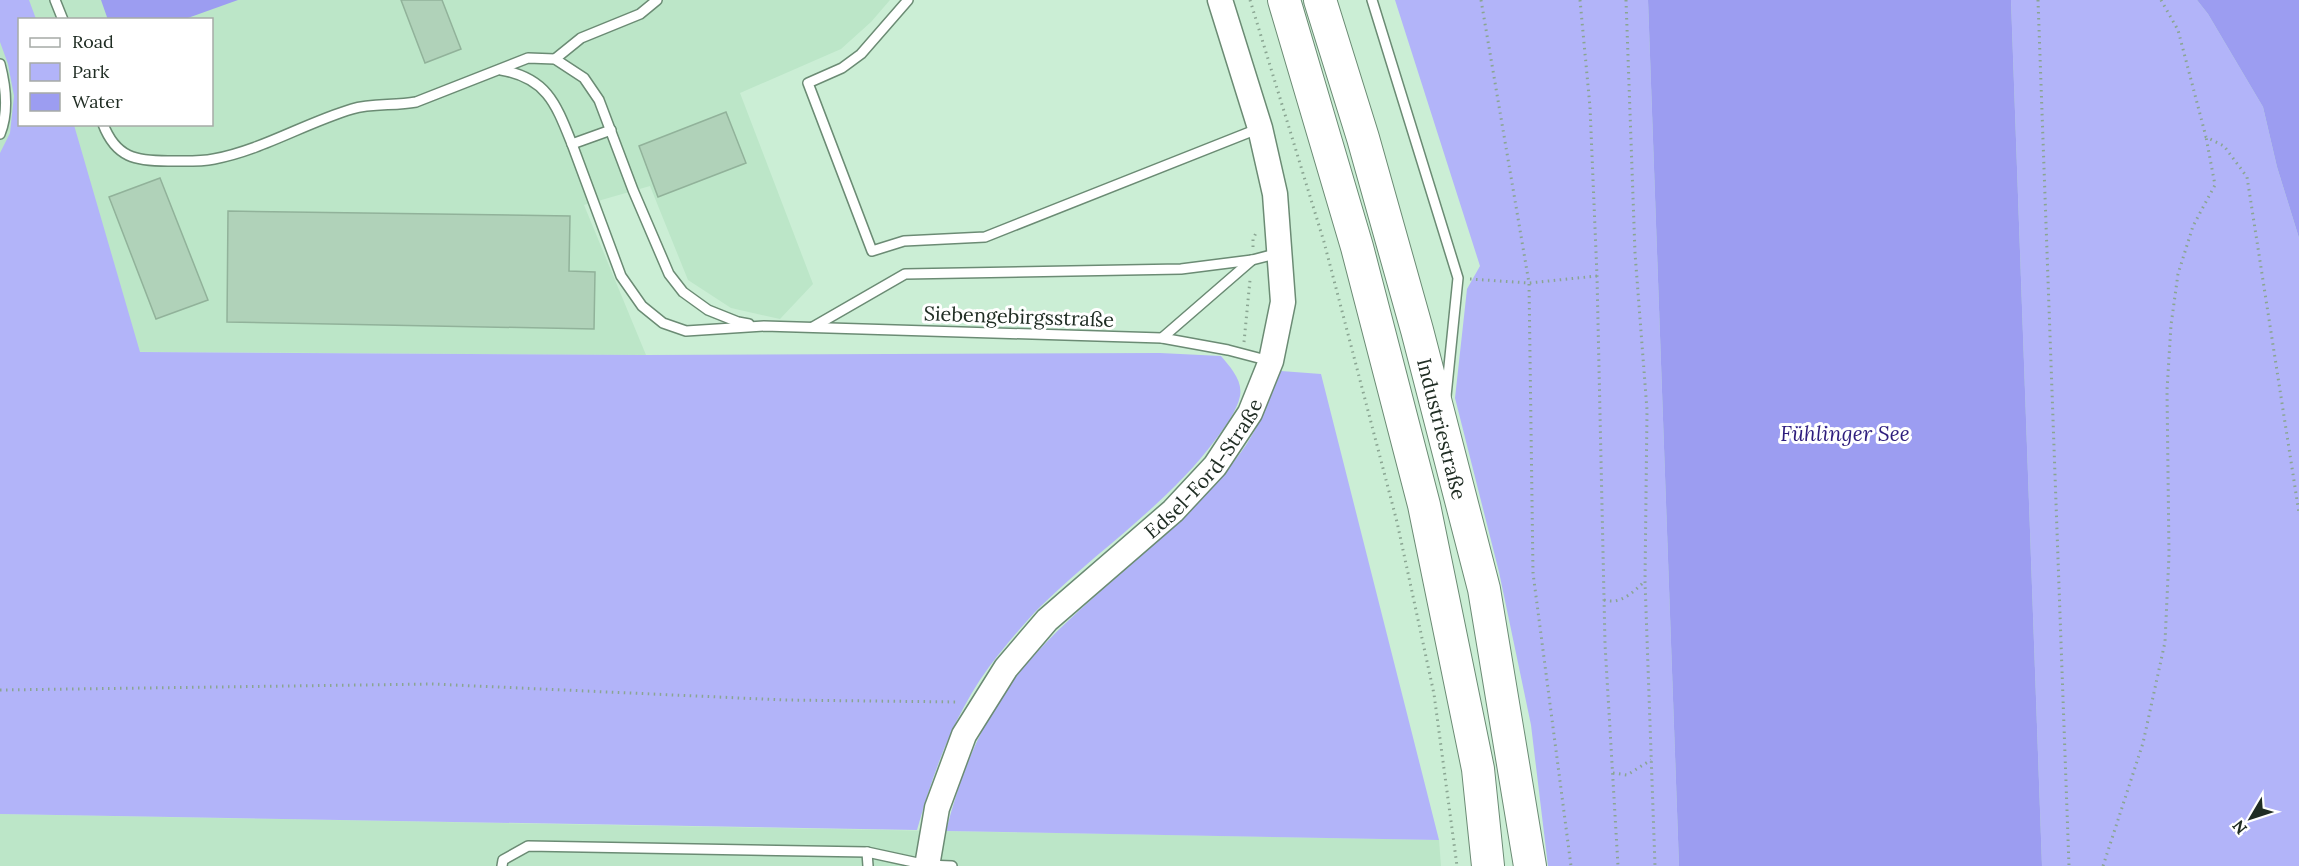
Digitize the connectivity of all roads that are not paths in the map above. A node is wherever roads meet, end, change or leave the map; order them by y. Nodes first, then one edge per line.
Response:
1 (55, 0) edge
2 (657, 0) edge
3 (908, 0) edge
4 (1220, 0) edge
5 (1284, 0) edge
6 (1320, 0) edge
7 (1372, 0) edge
8 (62, 18) edge
9 (555, 59) junction
10 (0, 64) edge
11 (498, 70) junction
12 (104, 126) edge
13 (1, 128) edge
14 (1260, 128) junction
15 (611, 130) junction
16 (572, 144) junction
17 (1280, 253) junction
18 (1252, 260) junction
19 (764, 326) junction
20 (811, 328) junction
21 (1162, 338) junction
22 (1270, 361) junction
23 (1443, 425) junction
24 (867, 852) junction
25 (927, 865) edge
26 (502, 866) edge
27 (868, 866) edge
28 (952, 866) edge
29 (1488, 866) edge
30 (1530, 866) edge

1 - 8 lane
2 - 9 lane
3 - 14 lane
4 - 14 street, Edsel-Ford-Straße
5 - 29 highway, Industriestraße
6 - 23 highway, Industriestraße
7 - 23 lane
9 - 11 lane
9 - 15 lane
10 - 13 lane
11 - 12 lane
11 - 16 lane
14 - 17 street, Edsel-Ford-Straße
15 - 16 lane
15 - 19 lane
16 - 19 lane
17 - 18 lane
17 - 22 street, Edsel-Ford-Straße
18 - 20 lane
18 - 21 lane
19 - 20 lane, Siebengebirgsstraße
20 - 21 lane, Siebengebirgsstraße
21 - 22 lane, Siebengebirgsstraße
22 - 25 street, Edsel-Ford-Straße
23 - 30 highway, Industriestraße
24 - 25 lane
24 - 26 lane
24 - 27 lane
25 - 28 lane

